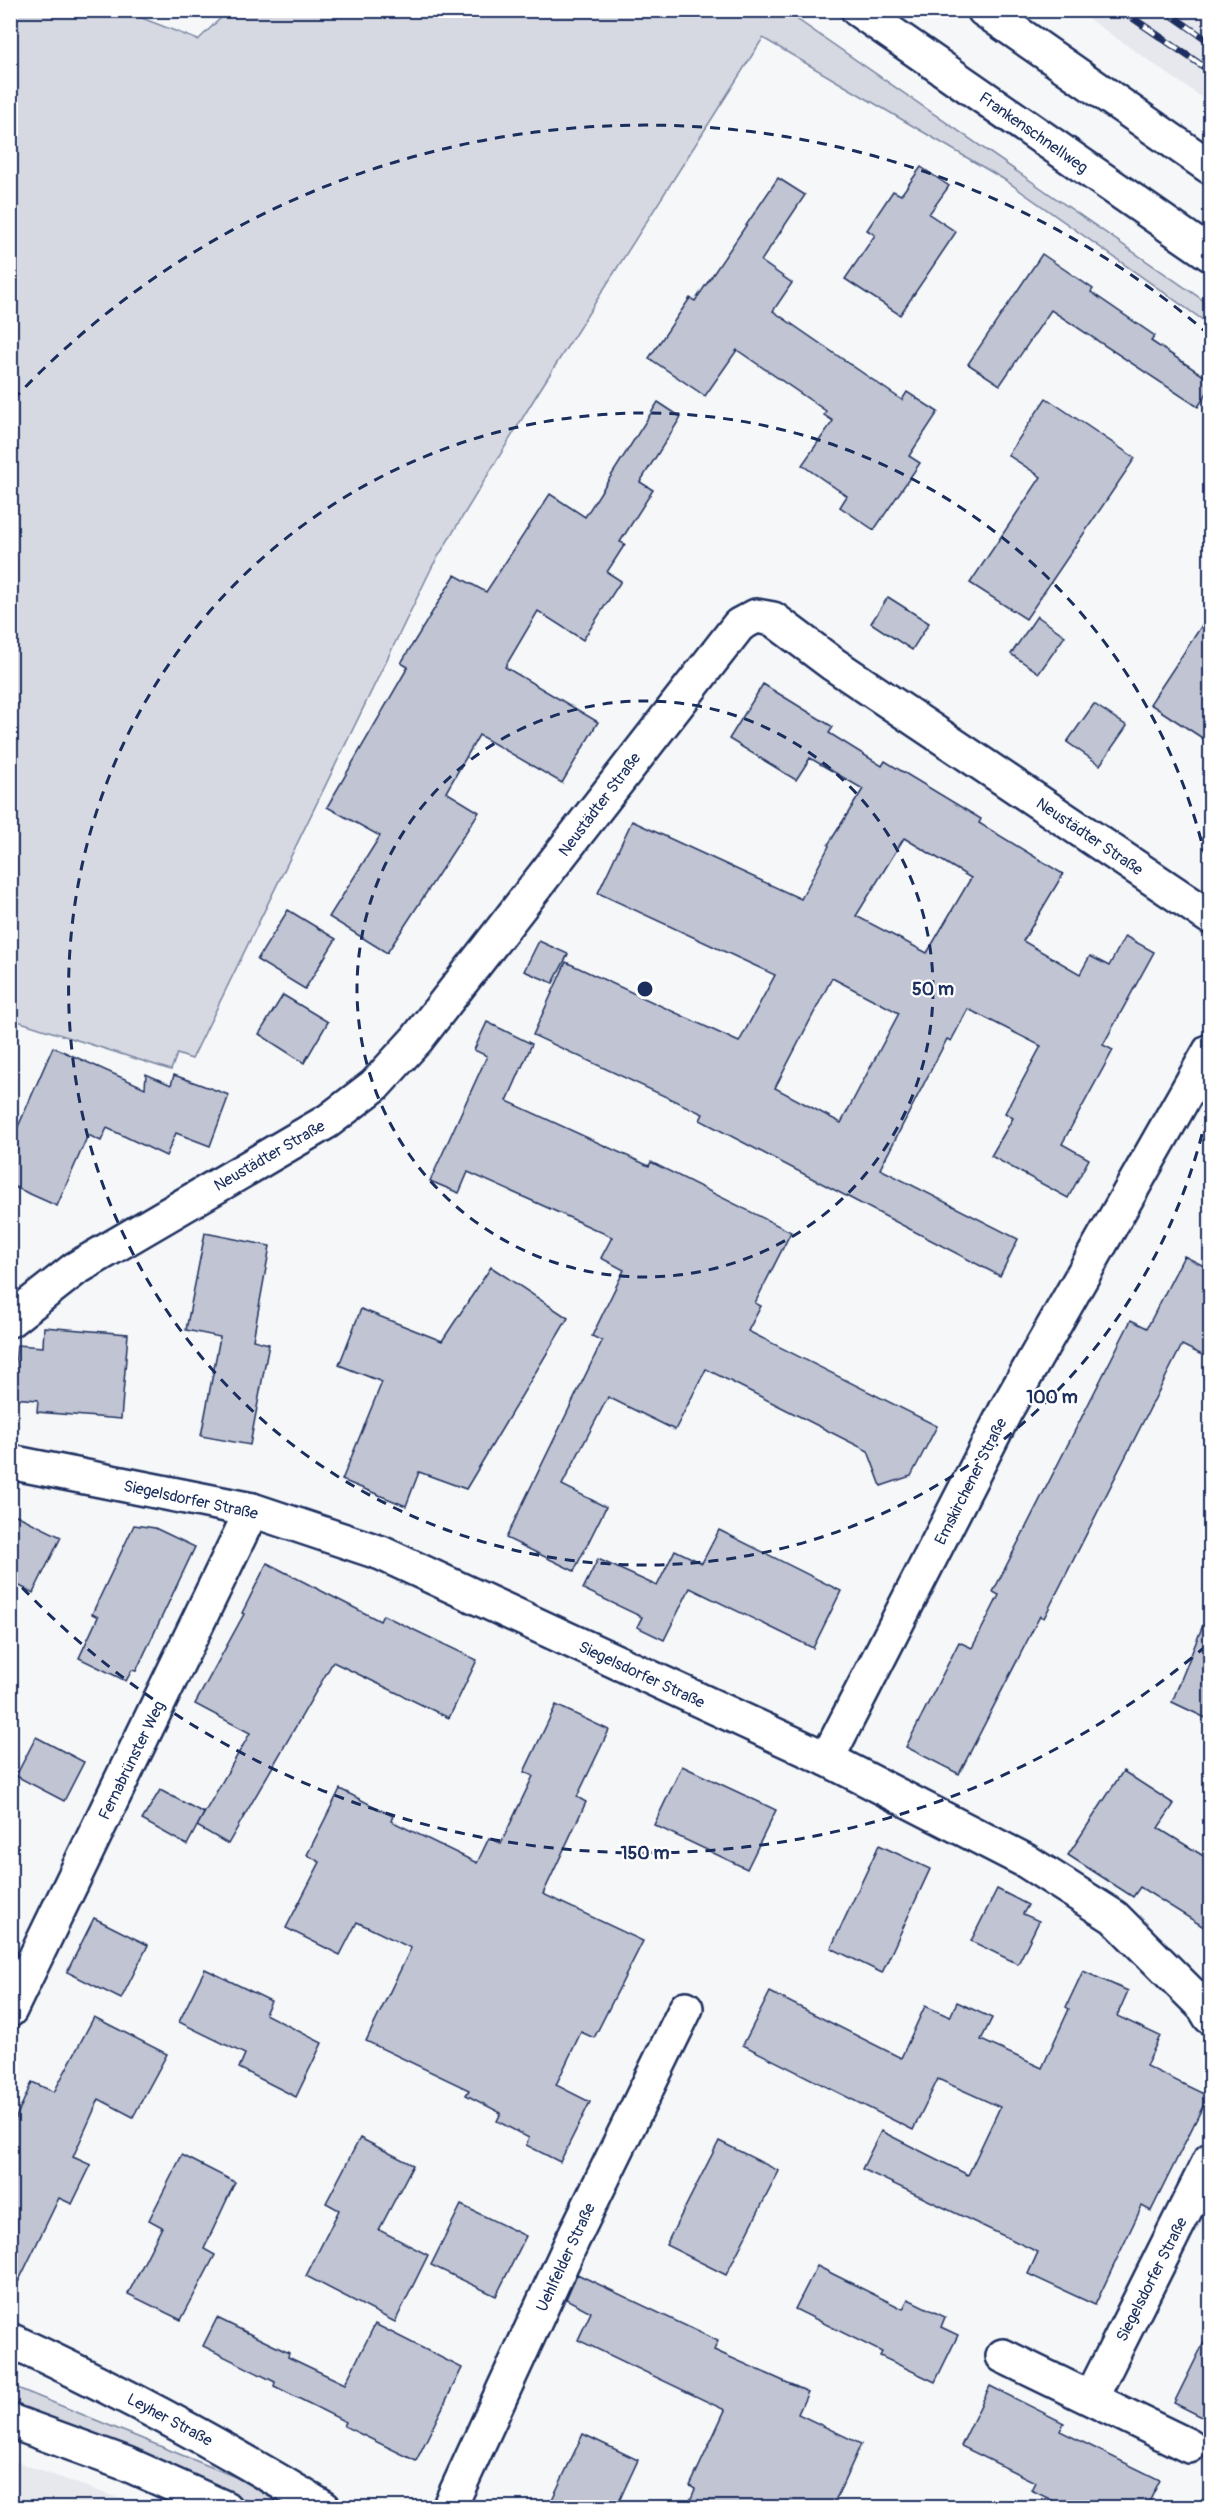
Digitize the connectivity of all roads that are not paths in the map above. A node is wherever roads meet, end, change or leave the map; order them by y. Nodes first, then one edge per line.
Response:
1 (858, 10) edge
2 (984, 10) edge
3 (1210, 167) edge
4 (1210, 254) edge
5 (1210, 917) edge
6 (1210, 1051) edge
7 (10, 1320) edge
8 (10, 1462) edge
9 (252, 1510) junction
10 (828, 1759) junction
11 (686, 2008) dead end
12 (10, 2010) edge
13 (1210, 2017) edge
14 (1210, 2160) edge
15 (10, 2340) edge
16 (1003, 2356) dead end
17 (1091, 2398) junction
18 (10, 2421) edge
19 (1189, 2446) dead end
20 (225, 2508) edge
21 (324, 2508) edge
22 (449, 2508) edge

1 - 4 main road, Frankenschnellweg
2 - 3 main road
5 - 7 main road, Neustädter Straße
6 - 10 main road, Emskirchener Straße
8 - 9 main road, Siegelsdorfer Straße
9 - 10 main road, Siegelsdorfer Straße
9 - 12 main road, Fernabrünster Weg
10 - 13 main road, Siegelsdorfer Straße
11 - 22 main road, Uehlfelder Straße
14 - 17 main road, Siegelsdorfer Straße
15 - 21 main road, Leyher Straße
16 - 17 main road
17 - 19 main road
18 - 20 main road

